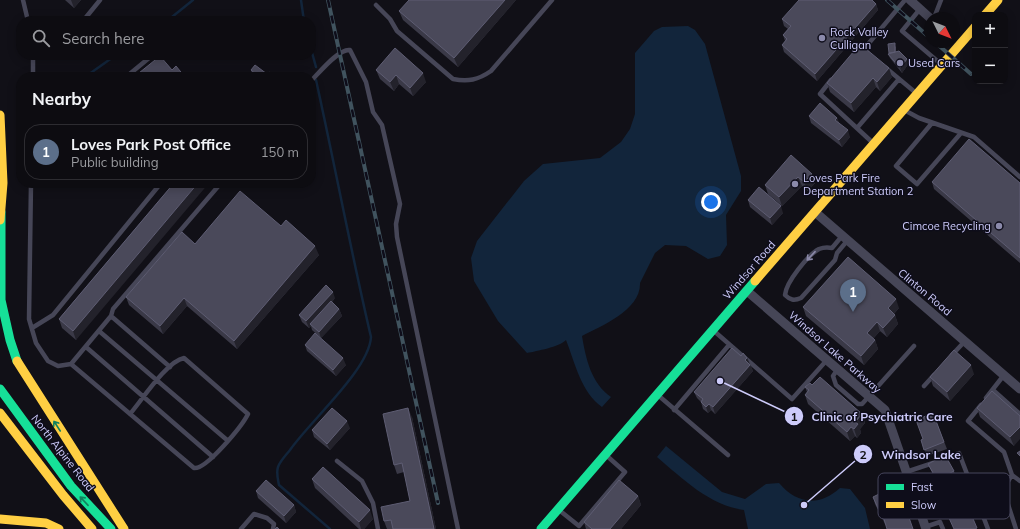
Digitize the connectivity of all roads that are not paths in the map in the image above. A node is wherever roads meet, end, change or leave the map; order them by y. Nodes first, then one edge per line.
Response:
1 (23, 0) edge
2 (100, 0) edge
3 (552, 0) edge
4 (905, 0) edge
5 (910, 0) edge
6 (941, 0) edge
7 (998, 0) edge
8 (376, 5) dead end
9 (920, 9) junction
10 (936, 12) edge
11 (988, 12) edge
12 (924, 13) edge
13 (27, 16) edge
14 (86, 16) edge
15 (972, 29) edge
16 (960, 39) edge
17 (953, 48) edge
18 (864, 49) junction
19 (856, 52) edge
20 (870, 54) edge
21 (33, 60) edge
22 (147, 60) edge
23 (881, 64) edge
24 (942, 65) junction
25 (33, 72) edge
26 (132, 72) edge
27 (316, 76) edge
28 (835, 76) edge
29 (899, 79) junction
30 (917, 95) junction
31 (904, 110) junction
32 (0, 115) edge
33 (932, 123) junction
34 (857, 128) junction
35 (961, 133) junction
36 (874, 144) junction
37 (1020, 177) edge
38 (31, 188) edge
39 (157, 188) edge
40 (217, 188) edge
41 (1, 212) junction
42 (816, 212) junction
43 (0, 222) edge
44 (844, 239) junction
45 (747, 291) junction
46 (111, 316) junction
47 (32, 328) junction
48 (713, 330) junction
49 (99, 331) junction
50 (965, 341) junction
51 (729, 345) junction
52 (914, 346) dead end
53 (86, 347) junction
54 (949, 358) edge
55 (826, 361) junction
56 (71, 364) junction
57 (170, 367) junction
58 (939, 369) edge
59 (1004, 376) junction
60 (158, 381) junction
61 (924, 386) dead end
62 (0, 389) edge
63 (1020, 389) edge
64 (993, 390) junction
65 (658, 394) junction
66 (144, 397) junction
67 (869, 397) junction
68 (674, 410) junction
69 (1, 414) edge
70 (130, 414) junction
71 (1020, 414) edge
72 (227, 440) junction
73 (606, 455) junction
74 (728, 455) dead end
75 (213, 457) junction
76 (337, 461) dead end
77 (906, 472) joint
78 (967, 473) edge
79 (1012, 475) junction
80 (1010, 478) edge
81 (1020, 482) edge
82 (558, 509) junction
83 (1010, 511) edge
84 (0, 518) edge
85 (984, 519) edge
86 (926, 528) edge
87 (59, 529) edge
88 (92, 529) edge
89 (111, 529) edge
90 (124, 529) edge
91 (241, 529) edge
92 (273, 529) edge
93 (378, 529) edge
94 (458, 529) edge
95 (541, 529) edge
96 (943, 529) edge
97 (988, 529) edge
98 (1016, 529) edge

1 - 13 lane
2 - 14 lane
3 - 8 lane
4 - 18 lane
5 - 9 street
6 - 10 lane
7 - 11 street
9 - 12 street
9 - 24 lane
15 - 16 street, Windsor Road
17 - 24 street, Windsor Road
18 - 19 lane
18 - 20 lane
21 - 25 lane
22 - 26 lane
23 - 29 lane
24 - 30 street, Windsor Road
27 - 94 lane
28 - 34 lane
29 - 30 lane
29 - 34 lane
30 - 31 street, Windsor Road
31 - 33 lane
31 - 36 street, Windsor Road
32 - 41 street
33 - 35 lane
33 - 35 lane
34 - 36 lane
35 - 37 lane
36 - 42 street, Windsor Road
38 - 47 lane
39 - 47 lane
40 - 46 lane
41 - 43 street
90 -> 41 street
42 - 44 street, Clinton Road
42 - 45 street, Windsor Road
44 -> 44 lane
44 - 50 street, Clinton Road
45 - 48 street, Windsor Road
45 - 55 street, Windsor Lake Parkway
46 - 49 lane
46 - 57 lane
47 - 56 lane
48 - 51 lane
48 - 65 street, Windsor Road
49 - 53 lane
49 - 60 lane
50 - 54 lane
50 - 59 street, Clinton Road
51 - 55 lane
51 - 68 lane
52 - 67 lane
53 - 56 lane
53 - 66 lane
55 - 67 street, Windsor Lake Parkway
56 - 70 lane
57 - 60 lane
57 - 72 lane
58 - 61 lane
59 - 63 street, Clinton Road
59 - 64 lane
60 - 66 lane
60 - 72 lane
89 -> 62 street, North Alpine Road
64 - 71 lane
64 - 79 lane
65 - 68 lane
65 - 73 street, Windsor Road
66 - 70 lane
66 - 75 lane
67 - 77 street, Windsor Lake Parkway
68 - 74 lane
69 - 88 street
70 - 75 lane
72 - 75 lane
73 - 82 street, Windsor Road
73 - 82 lane
76 - 93 lane
77 - 78 lane
79 - 80 lane
79 - 81 lane
82 - 95 street, Windsor Road
83 - 98 lane
84 - 87 street
85 - 97 lane
86 - 96 lane
91 - 92 lane

